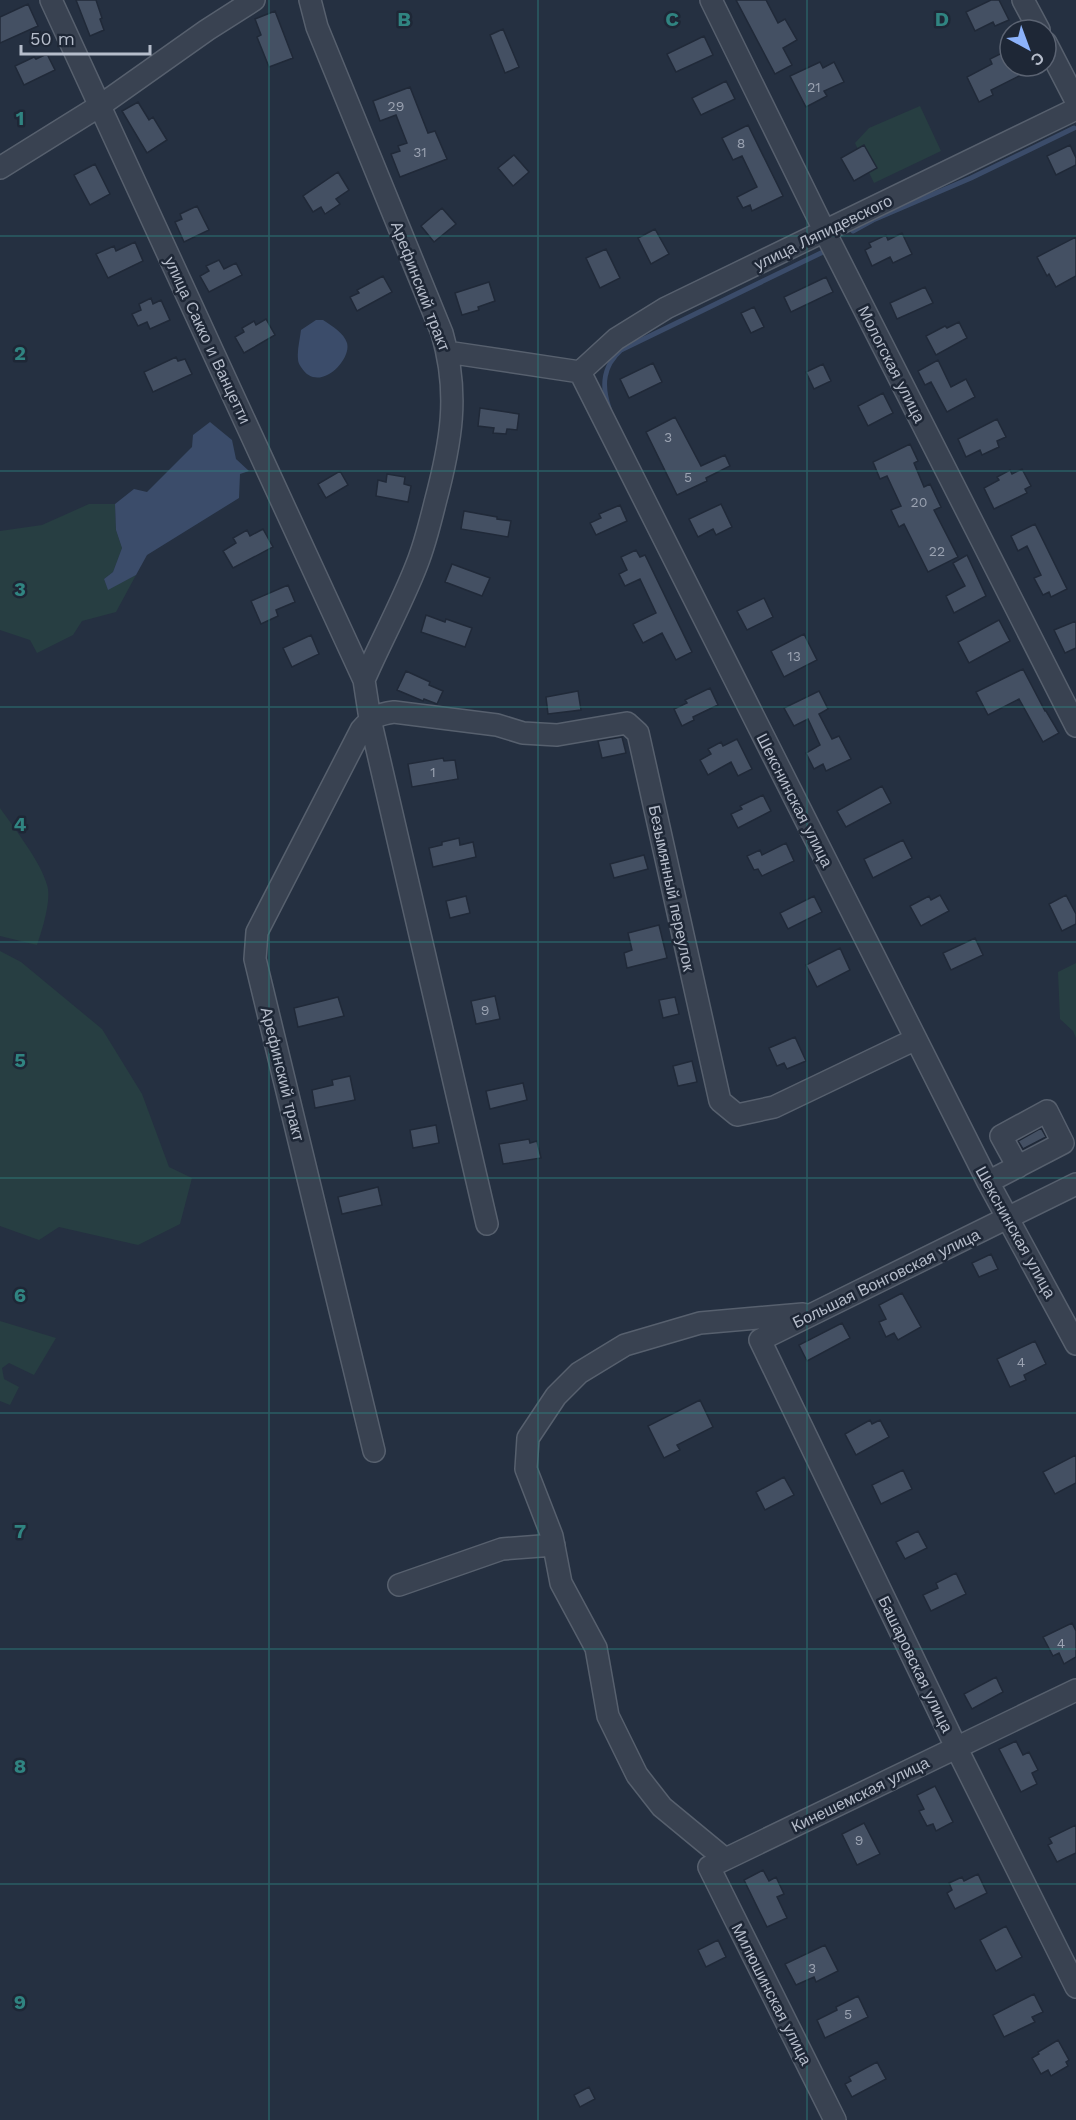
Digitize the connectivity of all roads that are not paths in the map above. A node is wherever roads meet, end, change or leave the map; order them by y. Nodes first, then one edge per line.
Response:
1 (51, 0) edge
2 (254, 0) edge
3 (310, 0) edge
4 (711, 0) edge
5 (1023, 0) edge
6 (1033, 18) edge
7 (1058, 66) edge
8 (1076, 100) edge
9 (101, 105) junction
10 (1076, 109) edge
11 (0, 168) edge
12 (825, 232) junction
13 (447, 352) junction
14 (580, 372) junction
15 (364, 680) junction
16 (370, 719) junction
17 (1076, 726) edge
18 (916, 1039) junction
19 (1018, 1167) dead end
20 (988, 1182) junction
21 (1076, 1184) edge
22 (1009, 1217) junction
23 (487, 1224) dead end
24 (816, 1312) junction
25 (760, 1340) joint
26 (1076, 1344) edge
27 (374, 1451) dead end
28 (554, 1545) junction
29 (399, 1585) dead end
30 (1076, 1690) edge
31 (956, 1747) junction
32 (717, 1863) junction
33 (1076, 1987) edge
34 (835, 2120) edge

1 - 9 street, улица Сакко и Ванцетти
2 - 9 street
3 - 13 street, Арефинский тракт
4 - 12 street, Мологская улица
5 - 6 street
7 - 8 street
9 - 11 street
9 - 15 street, улица Сакко и Ванцетти
10 - 12 street, улица Ляпидевского
12 - 14 street, улица Ляпидевского
12 - 17 street, Мологская улица
13 - 14 street
13 - 15 street, Арефинский тракт
14 - 18 street, Шекснинская улица
15 - 16 street
16 - 18 street, Безымянный переулок
16 - 23 street
16 - 27 street, Арефинский тракт
18 - 20 street, Шекснинская улица
19 - 20 street
20 - 22 street, Шекснинская улица
21 - 22 street, Большая Вонговская улица
22 - 24 street, Большая Вонговская улица
22 - 26 street, Шекснинская улица
24 - 25 street, Большая Вонговская улица
24 - 28 street
25 - 31 street, Башаровская улица
28 - 29 street
28 - 32 street
30 - 31 street, Кинешемская улица
31 - 32 street, Кинешемская улица
31 - 33 street, Башаровская улица
32 - 34 street, Милюшинская улица

